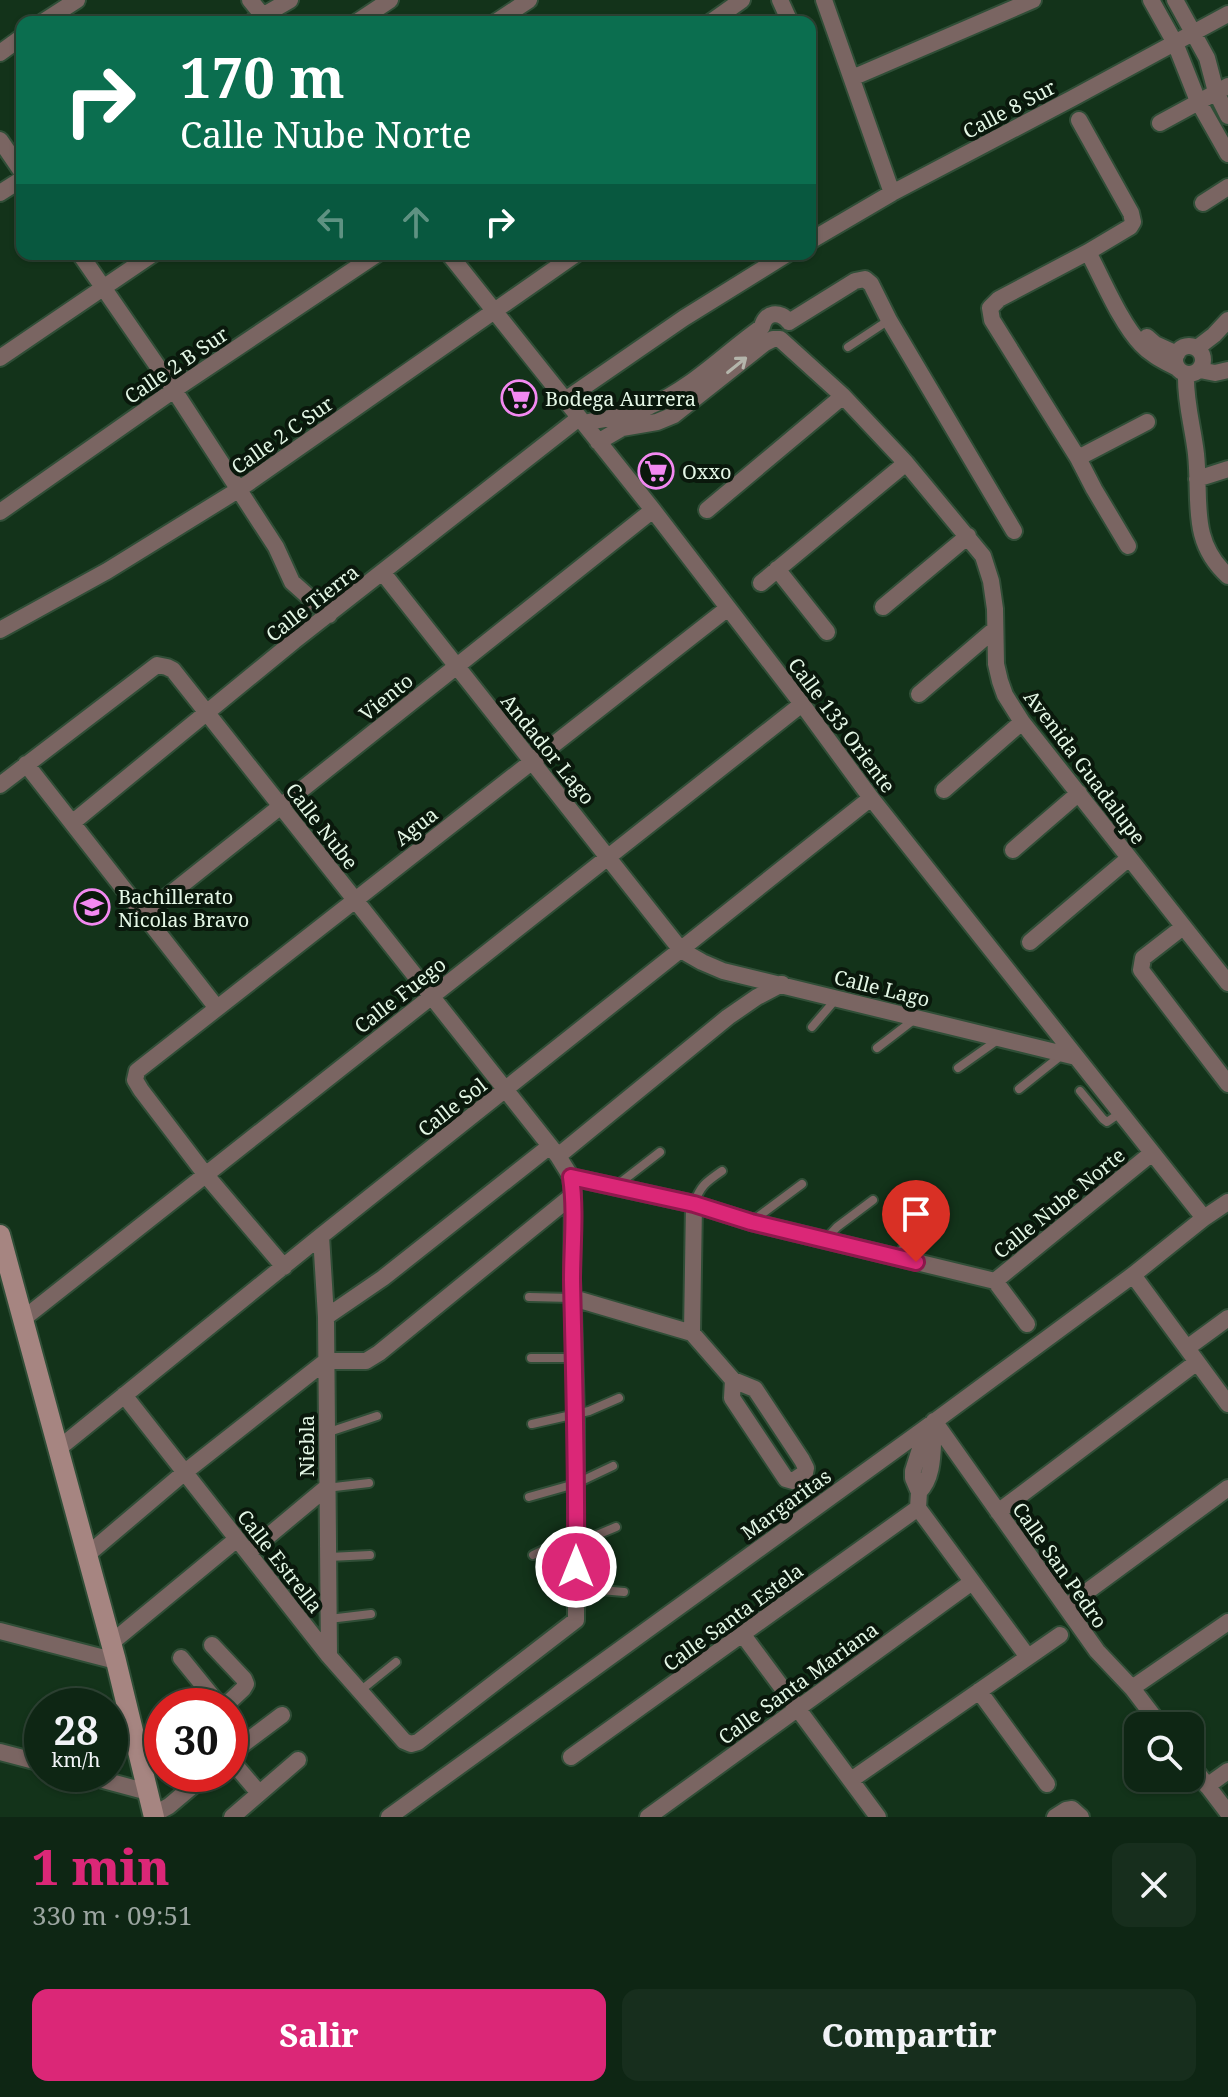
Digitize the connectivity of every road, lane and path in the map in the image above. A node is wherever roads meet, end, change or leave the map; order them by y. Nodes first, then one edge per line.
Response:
1 (77, 0) edge
2 (290, 0) edge
3 (390, 0) edge
4 (529, 0) edge
5 (742, 0) edge
6 (824, 0) edge
7 (1033, 0) edge
8 (1151, 0) edge
9 (1175, 0) edge
10 (1228, 14) edge
11 (52, 16) edge
12 (267, 16) edge
13 (366, 16) edge
14 (505, 16) edge
15 (719, 16) edge
16 (1193, 33) junction
17 (1175, 43) junction
18 (852, 78) junction
19 (1222, 89) edge
20 (1198, 101) junction
21 (1228, 116) edge
22 (1079, 120) dead end
23 (1160, 123) dead end
24 (0, 140) edge
25 (1228, 154) edge
26 (16, 163) edge
27 (1228, 187) edge
28 (892, 193) junction
29 (1203, 203) dead end
30 (816, 237) edge
31 (1093, 249) junction
32 (84, 260) edge
33 (144, 260) edge
34 (368, 260) edge
35 (454, 260) edge
36 (568, 260) edge
37 (777, 260) edge
38 (103, 287) junction
39 (494, 312) junction
40 (786, 318) junction
41 (889, 320) junction
42 (1228, 320) edge
43 (780, 339) junction
44 (848, 347) dead end
45 (0, 358) edge
46 (1185, 367) junction
47 (1228, 370) edge
48 (174, 390) junction
49 (843, 396) junction
50 (565, 400) junction
51 (652, 406) junction
52 (581, 420) junction
53 (657, 422) junction
54 (1147, 422) dead end
55 (598, 442) junction
56 (1078, 458) junction
57 (906, 463) junction
58 (1228, 469) edge
59 (1197, 479) junction
60 (238, 490) junction
61 (653, 510) junction
62 (707, 510) dead end
63 (0, 512) edge
64 (1014, 531) dead end
65 (968, 536) junction
66 (1128, 546) dead end
67 (777, 569) junction
68 (383, 573) junction
69 (1228, 576) edge
70 (761, 583) dead end
71 (883, 607) dead end
72 (728, 608) junction
73 (329, 615) junction
74 (995, 629) junction
75 (0, 630) edge
76 (827, 632) dead end
77 (457, 666) junction
78 (919, 694) dead end
79 (802, 704) junction
80 (206, 712) junction
81 (1022, 722) junction
82 (532, 761) junction
83 (26, 764) junction
84 (0, 785) edge
85 (944, 790) dead end
86 (1079, 793) junction
87 (871, 798) junction
88 (281, 807) junction
89 (72, 823) junction
90 (1013, 850) dead end
91 (608, 856) junction
92 (1129, 858) junction
93 (355, 900) junction
94 (144, 915) junction
95 (1183, 927) junction
96 (1030, 942) dead end
97 (681, 950) junction
98 (1228, 983) edge
99 (782, 984) junction
100 (431, 996) junction
101 (836, 998) junction
102 (217, 1008) junction
103 (917, 1018) junction
104 (812, 1027) dead end
105 (999, 1038) junction
106 (877, 1048) dead end
107 (1070, 1056) junction
108 (958, 1068) dead end
109 (1228, 1084) edge
110 (1019, 1089) dead end
111 (506, 1090) junction
112 (1080, 1091) dead end
113 (1120, 1113) junction
114 (554, 1151) junction
115 (660, 1152) dead end
116 (1152, 1153) junction
117 (722, 1171) dead end
118 (205, 1174) junction
119 (571, 1177) junction
120 (802, 1184) dead end
121 (615, 1187) junction
122 (573, 1195) junction
123 (873, 1200) dead end
124 (1228, 1202) edge
125 (694, 1204) junction
126 (1204, 1218) junction
127 (751, 1222) junction
128 (941, 1222) dead end
129 (0, 1235) edge
130 (321, 1236) junction
131 (824, 1241) junction
132 (895, 1257) junction
133 (284, 1267) junction
134 (1133, 1275) junction
135 (995, 1281) junction
136 (529, 1297) dead end
137 (573, 1298) junction
138 (326, 1317) junction
139 (1228, 1318) edge
140 (23, 1319) junction
141 (1027, 1324) dead end
142 (692, 1333) junction
143 (1192, 1355) junction
144 (531, 1358) dead end
145 (575, 1358) junction
146 (326, 1361) junction
147 (733, 1380) junction
148 (124, 1395) junction
149 (619, 1398) dead end
150 (1228, 1404) edge
151 (576, 1414) junction
152 (377, 1416) dead end
153 (532, 1424) dead end
154 (930, 1424) junction
155 (326, 1433) junction
156 (58, 1449) junction
157 (613, 1466) dead end
158 (185, 1472) junction
159 (369, 1483) dead end
160 (575, 1484) junction
161 (326, 1488) junction
162 (1228, 1488) edge
163 (529, 1497) dead end
164 (918, 1500) junction
165 (998, 1512) junction
166 (616, 1527) dead end
167 (576, 1538) junction
168 (237, 1539) junction
169 (248, 1553) junction
170 (87, 1555) junction
171 (370, 1555) dead end
172 (533, 1555) dead end
173 (329, 1557) junction
174 (972, 1582) junction
175 (576, 1588) junction
176 (624, 1592) dead end
177 (1066, 1607) junction
178 (371, 1614) dead end
179 (329, 1619) junction
180 (1228, 1622) edge
181 (0, 1631) edge
182 (743, 1635) junction
183 (1060, 1635) dead end
184 (212, 1645) dead end
185 (114, 1652) junction
186 (329, 1656) junction
187 (1028, 1657) junction
188 (181, 1658) dead end
189 (396, 1662) dead end
190 (207, 1688) edge
191 (244, 1688) edge
192 (1132, 1688) junction
193 (360, 1691) junction
194 (979, 1691) junction
195 (798, 1708) junction
196 (1150, 1712) edge
197 (282, 1715) dead end
198 (248, 1742) edge
199 (0, 1752) edge
200 (571, 1757) dead end
201 (24, 1758) edge
202 (298, 1760) dead end
203 (1228, 1771) edge
204 (144, 1776) edge
205 (248, 1779) edge
206 (851, 1780) junction
207 (1204, 1782) edge
208 (1047, 1784) dead end
209 (1207, 1786) junction
210 (148, 1792) edge
211 (186, 1792) edge
212 (259, 1793) junction
213 (1077, 1813) edge
214 (1228, 1813) edge
215 (154, 1816) edge
216 (232, 1817) edge
217 (389, 1817) edge
218 (648, 1817) edge
219 (878, 1817) edge
220 (1055, 1817) edge

1 - 11 street
2 - 12 street
3 - 13 street
4 - 14 street
5 - 15 street
6 - 18 street
7 - 18 street
8 - 17 street
9 - 16 street
10 - 16 street, Calle 8 Sur
16 - 17 street, Calle 8 Sur
16 - 19 street
17 - 20 street
17 - 28 street, Calle 8 Sur
18 - 28 street
19 - 20 street
19 - 21 street
20 - 23 street
20 - 25 street
22 - 31 street
24 - 26 street
27 - 29 street
28 - 30 street, Calle 8 Sur
31 - 46 street
31 - 56 street
32 - 38 street
33 - 38 street
34 - 48 street, Calle 2 B Sur
35 - 39 street, Calle 133 Oriente
36 - 39 street, Calle 2 C Sur
37 - 50 street
38 - 45 street
38 - 48 street
39 - 50 street, Calle 133 Oriente
39 - 60 street, Calle 2 C Sur
40 - 41 street
40 - 43 street
40 - 51 street
41 - 44 lane
41 - 64 street
42 - 46 street
43 - 49 street, Avenida Guadalupe
53 -> 43 street
46 - 47 street
46 - 59 street
48 - 60 street
48 - 63 street, Calle 2 B Sur
49 - 57 street, Avenida Guadalupe
49 - 62 street
50 - 52 street, Calle 133 Oriente
51 - 52 street
51 - 53 street
52 - 55 street, Calle 133 Oriente
52 - 68 street, Calle Tierra
53 - 55 street
54 - 56 street
55 - 61 street, Calle 133 Oriente
56 - 66 street
57 - 65 street, Avenida Guadalupe
57 - 67 street
58 - 59 street
59 - 69 street
60 - 73 street
60 - 75 street, Calle 2 C Sur
61 - 72 street, Calle 133 Oriente
61 - 77 street, Viento
65 - 71 street
65 - 74 street, Avenida Guadalupe
67 - 70 street
67 - 76 street
68 - 73 street, Calle Tierra
68 - 77 street, Andador Lago
72 - 79 street, Calle 133 Oriente
72 - 82 street, Agua
73 - 80 street, Calle Tierra
74 - 78 street
74 - 81 street, Avenida Guadalupe
77 - 82 street, Andador Lago
77 - 88 street, Viento
79 - 87 street, Calle 133 Oriente
79 - 91 street, Calle Fuego
80 - 83 street, Calle Nube
80 - 88 street, Calle Nube
80 - 89 street, Calle Tierra
81 - 85 street
81 - 86 street, Avenida Guadalupe
82 - 91 street, Andador Lago
82 - 93 street, Agua
83 - 84 street, Calle Nube
83 - 89 street
86 - 90 street
86 - 92 street, Avenida Guadalupe
87 - 97 street, Calle Sol
87 - 107 street, Calle 133 Oriente
88 - 93 street, Calle Nube
88 - 94 street, Viento
89 - 94 street
91 - 97 street, Andador Lago
91 - 100 street, Calle Fuego
92 - 95 street, Avenida Guadalupe
92 - 96 street
93 - 100 street, Calle Nube
93 - 102 street, Agua
94 - 102 street
95 - 98 street, Avenida Guadalupe
95 - 109 street
97 - 99 street, Calle Lago
97 - 111 street, Calle Sol
99 - 101 street, Calle Lago
99 - 114 street
100 - 111 street, Calle Nube
100 - 118 street, Calle Fuego
101 - 103 street, Calle Lago
101 - 104 lane
102 - 118 street, Agua
103 - 105 street, Calle Lago
103 - 106 lane
105 - 107 street, Calle Lago
105 - 108 lane
107 - 110 lane
107 - 113 street, Calle 133 Oriente
111 - 114 street, Calle Nube
111 - 130 street, Calle Sol
112 - 113 lane
113 - 116 street, Calle 133 Oriente
114 - 119 street, Calle Nube
114 - 138 street
115 - 121 lane
116 - 126 street, Calle 133 Oriente
116 - 135 street, Calle Nube Norte
117 - 125 lane
118 - 133 street
118 - 140 street, Calle Fuego
119 - 121 street, Calle Nube Norte
119 - 122 street
120 - 127 lane
121 - 125 street, Calle Nube Norte
122 - 137 street
122 - 146 street
123 - 131 lane
124 - 126 street, Margaritas
125 - 127 street, Calle Nube Norte
125 - 142 street
126 - 134 street, Margaritas
127 - 131 street, Calle Nube Norte
128 - 132 lane
129 - 140 main road
130 - 133 street, Calle Sol
130 - 138 street, Niebla
131 - 132 street, Calle Nube Norte
132 - 135 street, Calle Nube Norte
133 - 148 street, Calle Sol
134 - 143 street
134 - 154 street, Margaritas
135 - 141 street
136 - 137 lane
137 - 142 street
137 - 145 street
138 - 146 street, Niebla
139 - 143 street
140 - 156 main road
142 - 147 street
143 - 150 street
143 - 165 street
144 - 145 lane
145 - 151 street
146 - 155 street, Niebla
146 - 158 street
147 - 147 street
148 - 156 street, Calle Sol
148 - 158 street, Calle Estrella
149 - 151 lane
151 - 153 lane
151 - 160 street
152 - 155 lane
154 - 164 street
154 - 165 street, Calle San Pedro
154 - 217 street, Margaritas
155 - 161 street, Niebla
156 - 170 main road
157 - 160 lane
158 - 168 street, Calle Estrella
158 - 170 street
159 - 161 lane
160 - 163 lane
160 - 167 street
161 - 169 street
161 - 173 street, Niebla
162 - 177 street
164 - 174 street
164 - 182 street, Calle Santa Estela
165 - 177 street, Calle San Pedro
166 - 167 lane
167 - 172 lane
167 - 175 street
168 - 169 street, Calle Estrella
168 - 185 street
169 - 186 street, Calle Estrella
170 - 185 main road
171 - 173 lane
173 - 179 street, Niebla
174 - 187 street
174 - 195 street, Calle Santa Mariana
175 - 176 lane
175 - 193 street, Calle Estrella
177 - 192 street, Calle San Pedro
178 - 179 lane
179 - 186 street, Niebla
180 - 192 street
181 - 185 street
182 - 195 street
182 - 200 street, Calle Santa Estela
183 - 187 street
184 - 191 street
185 - 204 main road
186 - 193 street, Calle Estrella
187 - 194 street
188 - 190 street
189 - 193 lane
192 - 196 street, Calle San Pedro
194 - 206 street
194 - 208 street
195 - 206 street
195 - 218 street, Calle Santa Mariana
197 - 198 street
199 - 201 street
202 - 212 street
203 - 209 street
205 - 212 street
206 - 219 street
207 - 209 street
209 - 214 street
210 - 215 main road
211 - 215 street
212 - 216 street
213 - 220 street

